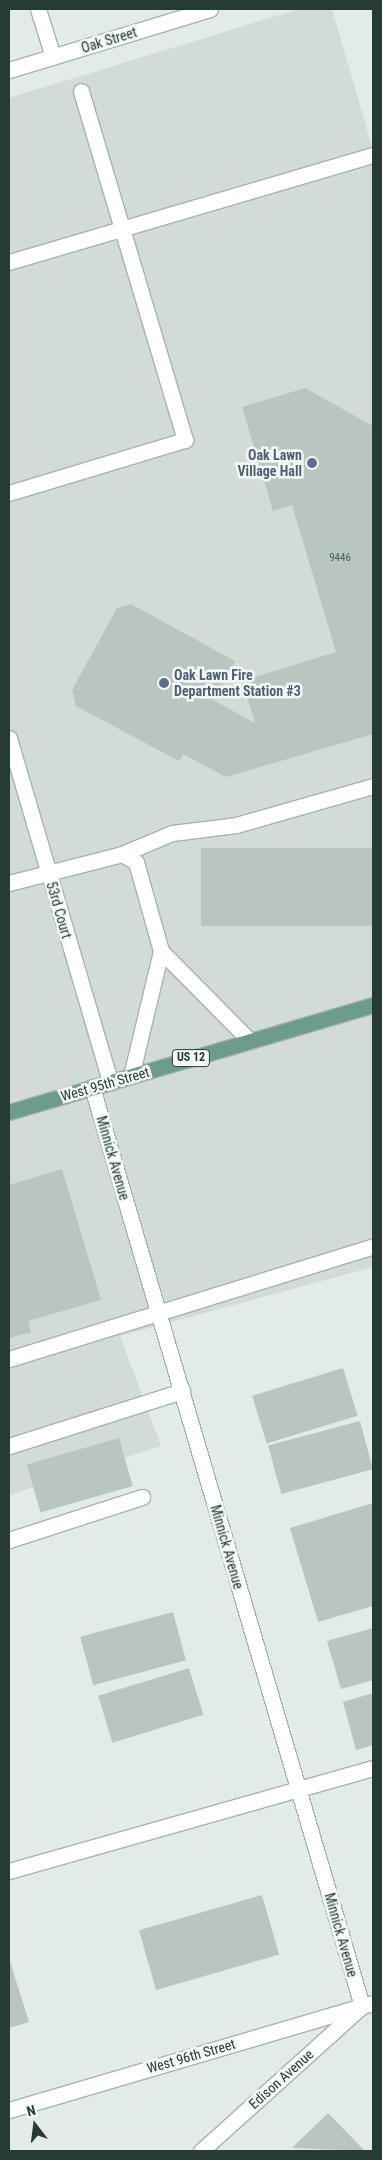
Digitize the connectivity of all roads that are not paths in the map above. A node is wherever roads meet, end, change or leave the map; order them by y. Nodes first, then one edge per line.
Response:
1 (38, 9) edge
2 (210, 9) edge
3 (52, 57) junction
4 (9, 70) edge
5 (80, 91) dead end
6 (373, 154) edge
7 (122, 228) junction
8 (9, 262) edge
9 (9, 493) edge
10 (9, 738) edge
11 (373, 786) edge
12 (122, 854) junction
13 (49, 875) junction
14 (9, 883) edge
15 (161, 951) junction
16 (373, 1005) edge
17 (250, 1041) junction
18 (132, 1076) junction
19 (110, 1082) junction
20 (92, 1087) junction
21 (9, 1112) edge
22 (373, 1246) edge
23 (158, 1310) junction
24 (9, 1359) edge
25 (182, 1391) junction
26 (9, 1446) edge
27 (142, 1497) dead end
28 (9, 1540) edge
29 (373, 1768) edge
30 (298, 1789) junction
31 (9, 1871) edge
32 (368, 2004) edge
33 (9, 2110) edge
34 (201, 2151) edge

1 - 3 street
2 - 3 street, Oak Street
3 - 4 street, Oak Street
5 - 7 street
6 - 7 street
7 - 8 street
7 - 9 street
10 - 13 street, 53rd Court
11 - 12 street
12 - 13 street
12 - 15 street
13 - 14 street
13 - 19 street, 53rd Court
15 - 17 street
15 - 18 street
16 - 17 main road, West 95th Street / US 12
17 - 18 main road, West 95th Street / US 12
18 - 19 main road, West 95th Street / US 12
19 - 20 main road, West 95th Street / US 12
20 - 21 main road, West 95th Street / US 12
20 - 23 street, Minnick Avenue
22 - 23 street
23 - 24 street
23 - 25 street, Minnick Avenue
25 - 26 street
25 - 30 street, Minnick Avenue
27 - 28 street
29 - 30 street
30 - 31 street
30 - 32 street, Minnick Avenue
32 - 33 street, West 96th Street
32 - 34 street, Edison Avenue

